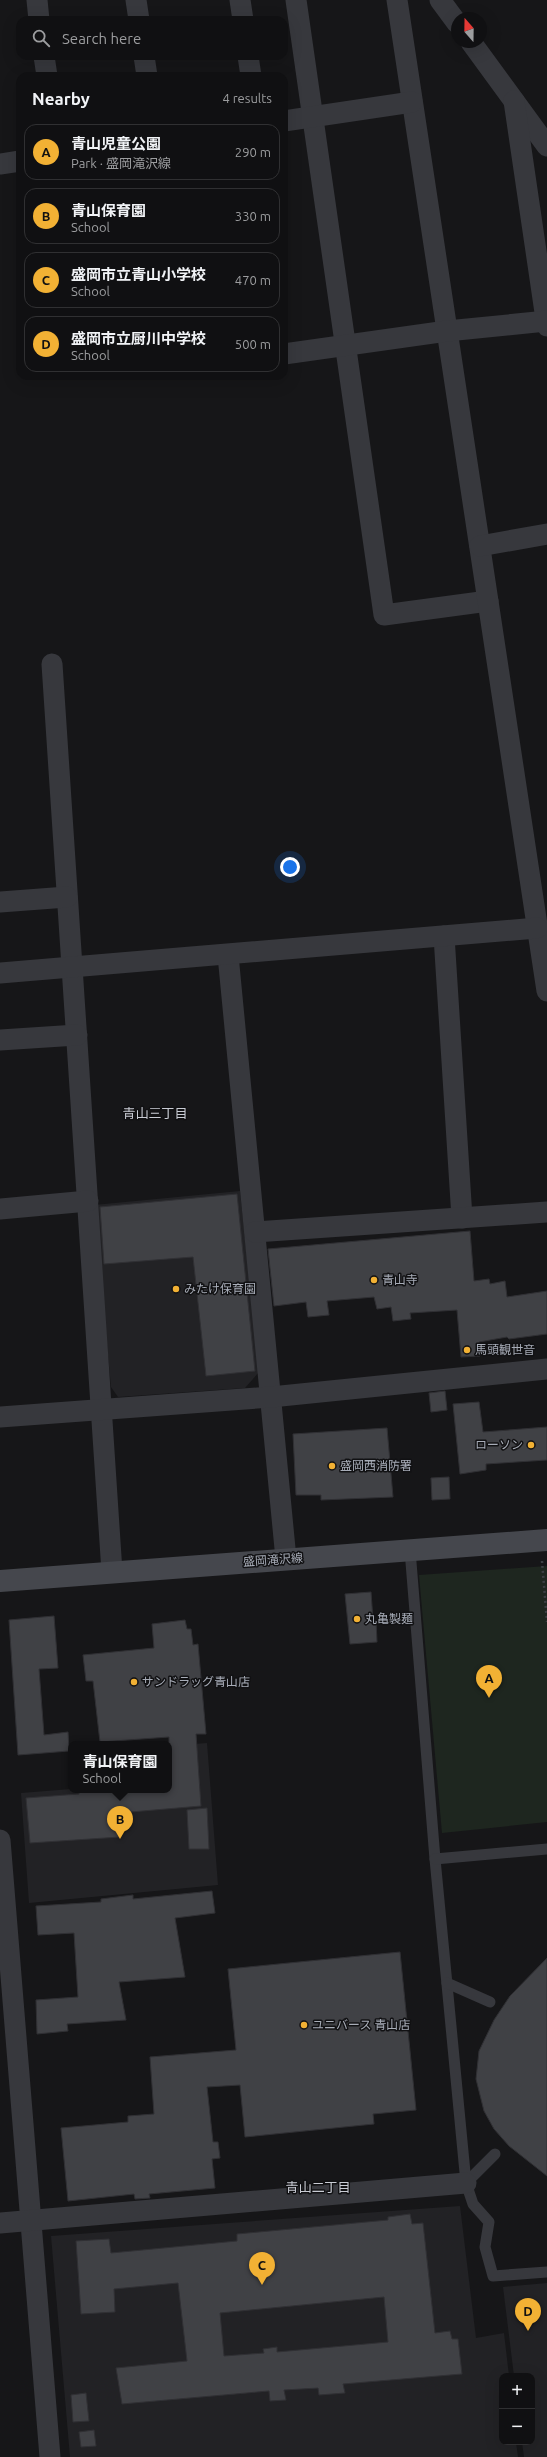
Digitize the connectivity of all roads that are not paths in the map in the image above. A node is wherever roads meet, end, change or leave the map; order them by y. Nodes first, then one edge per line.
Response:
1 (37, 0) edge
2 (136, 0) edge
3 (240, 0) edge
4 (296, 0) edge
5 (397, 0) edge
6 (440, 0) edge
7 (451, 15) edge
8 (39, 16) edge
9 (138, 16) edge
10 (242, 16) edge
11 (475, 48) edge
12 (45, 60) edge
13 (145, 60) edge
14 (249, 60) edge
15 (46, 72) edge
16 (146, 72) edge
17 (250, 72) edge
18 (514, 101) junction
19 (412, 102) junction
20 (311, 117) junction
21 (288, 120) edge
22 (547, 146) edge
23 (16, 162) edge
24 (0, 164) edge
25 (547, 322) edge
26 (447, 331) junction
27 (344, 345) junction
28 (288, 353) edge
29 (547, 534) edge
30 (480, 546) junction
31 (488, 601) junction
32 (52, 664) dead end
33 (539, 881) edge
34 (67, 897) junction
35 (0, 902) edge
36 (537, 928) junction
37 (444, 936) junction
38 (228, 955) junction
39 (72, 968) junction
40 (0, 973) edge
41 (547, 991) edge
42 (76, 1035) junction
43 (0, 1040) edge
44 (88, 1201) junction
45 (0, 1209) edge
46 (547, 1212) edge
47 (462, 1218) junction
48 (255, 1232) junction
49 (547, 1369) edge
50 (271, 1397) junction
51 (101, 1410) junction
52 (0, 1417) edge
53 (410, 1550) junction
54 (545, 1550) edge
55 (286, 1560) junction
56 (112, 1572) junction
57 (0, 1581) edge
58 (0, 1840) edge
59 (547, 1849) edge
60 (436, 1859) junction
61 (5, 1966) edge
62 (447, 1983) junction
63 (490, 2002) dead end
64 (495, 2154) dead end
65 (466, 2183) junction
66 (31, 2220) junction
67 (0, 2223) edge
68 (547, 2272) edge
69 (50, 2457) edge

1 - 8 street
2 - 9 street
3 - 10 street
4 - 20 street
5 - 19 street
6 - 7 street
11 - 18 street
12 - 15 street
13 - 16 street
14 - 17 street
18 - 22 street
18 - 25 street
19 - 20 street
19 - 26 street
20 - 21 street
20 - 27 street
23 - 24 street
25 - 26 street
26 - 27 street
26 - 30 street
27 - 28 street
27 - 31 street
29 - 30 street
30 - 31 street
31 - 33 street
32 - 34 street
33 - 36 street
34 - 35 street
34 - 39 street
36 - 37 street
36 - 41 street
37 - 38 street
37 - 47 street
38 - 39 street
38 - 48 street
39 - 40 street
39 - 42 street
42 - 43 street
42 - 44 street
44 - 45 street
44 - 51 street
46 - 47 street
47 - 48 street
48 - 50 street
49 - 50 street
50 - 51 street
50 - 55 street
51 - 52 street
51 - 56 street
53 - 54 main road, 盛岡滝沢線
53 - 55 main road, 盛岡滝沢線
53 - 60 lane
55 - 56 main road, 盛岡滝沢線
56 - 57 main road, 盛岡滝沢線
58 - 61 street
59 - 60 lane
60 - 62 lane
61 - 66 street
62 - 63 lane
62 - 65 lane
64 - 65 lane
65 - 66 street
65 - 68 lane
66 - 67 street
66 - 69 street

